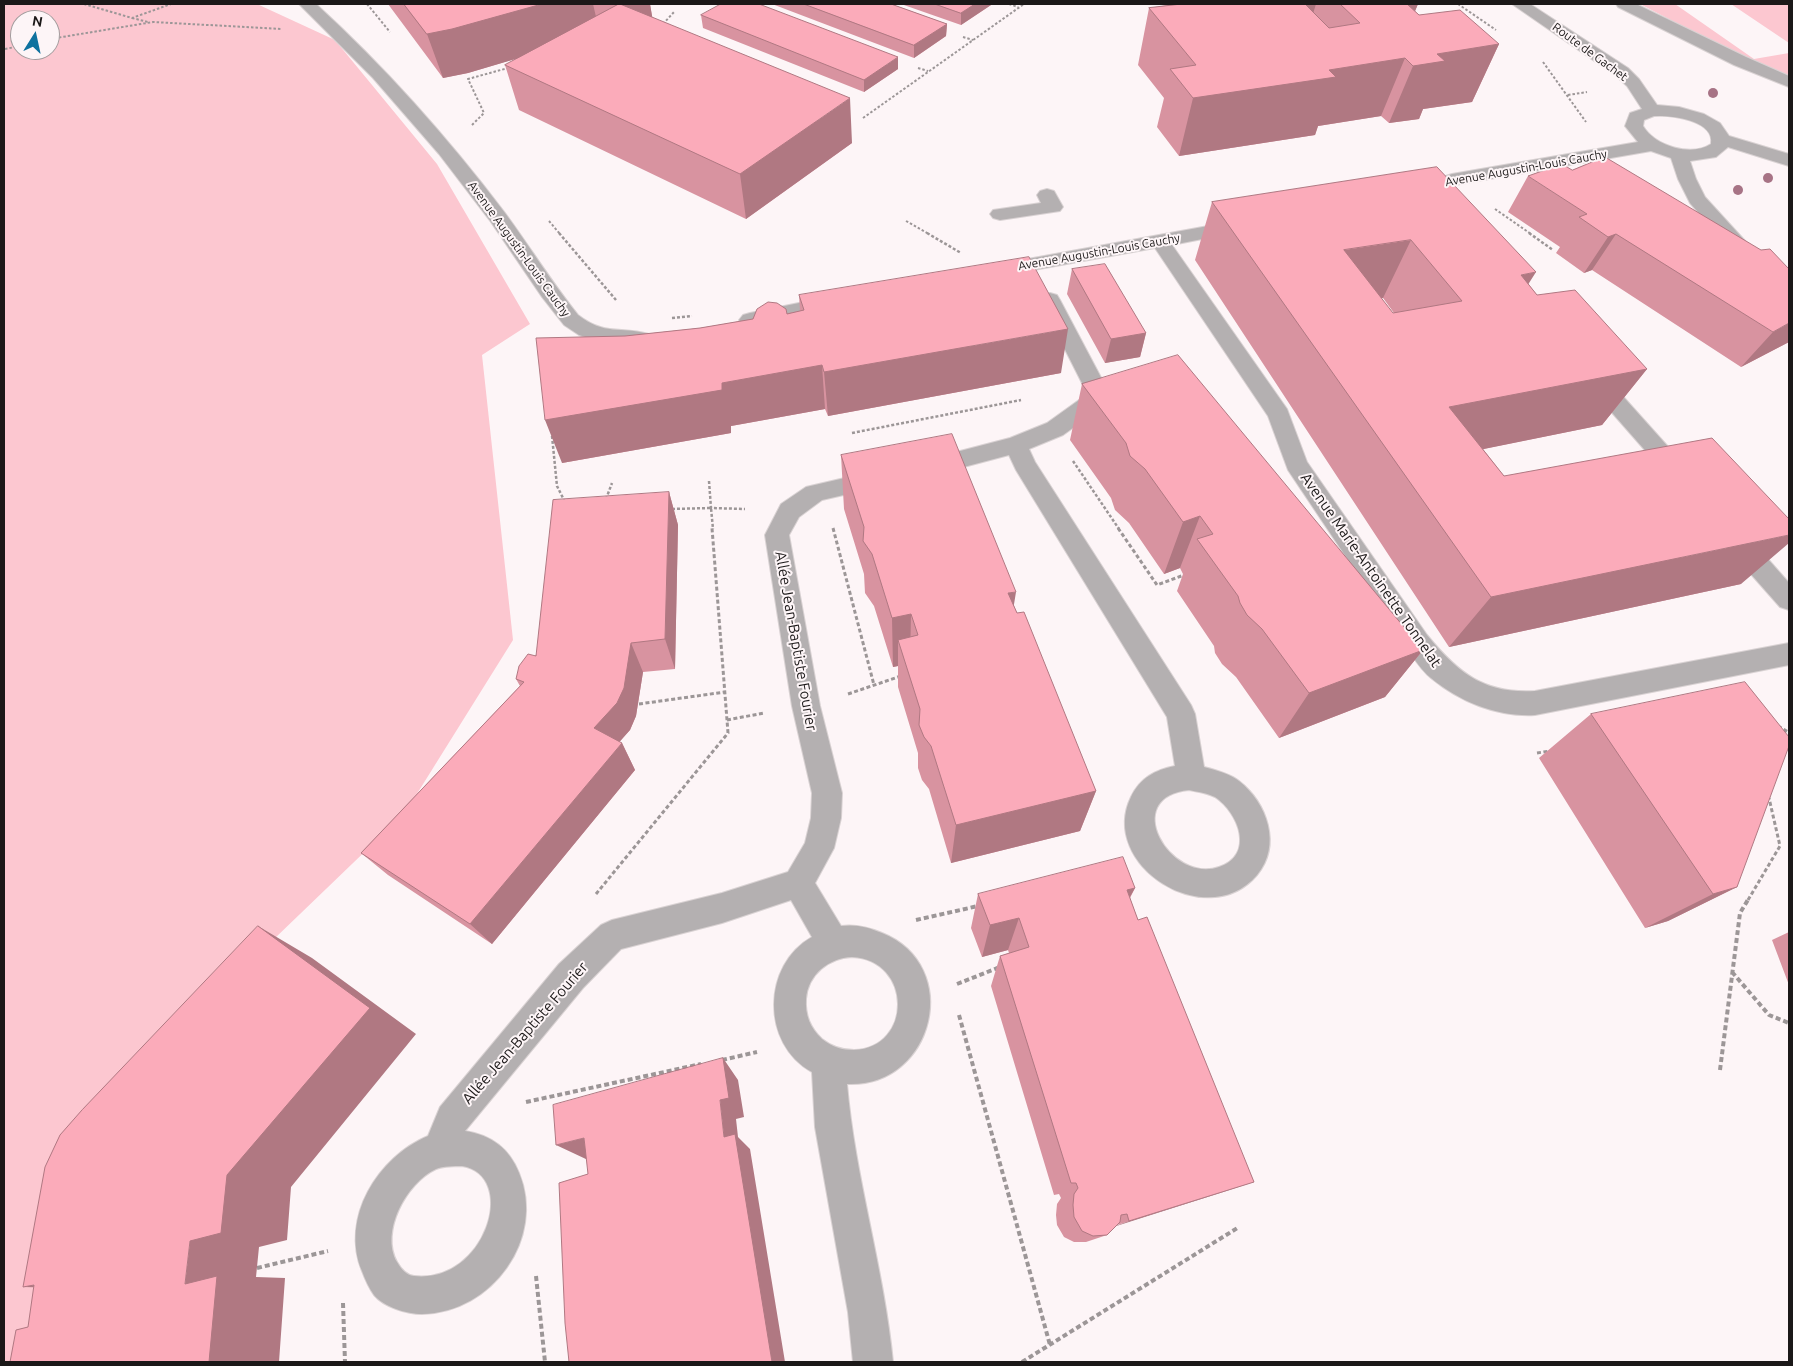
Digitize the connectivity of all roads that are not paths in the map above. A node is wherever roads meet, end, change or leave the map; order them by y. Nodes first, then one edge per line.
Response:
1 (307, 4) edge
2 (1520, 4) edge
3 (1624, 4) edge
4 (1789, 82) edge
5 (1652, 111) junction
6 (1721, 139) junction
7 (1654, 146) junction
8 (1679, 154) junction
9 (1789, 160) edge
10 (1419, 190) junction
11 (1047, 195) dead end
12 (1394, 197) edge
13 (1436, 206) edge
14 (1000, 214) dead end
15 (1254, 224) edge
16 (1160, 241) junction
17 (1030, 264) junction
18 (983, 273) edge
19 (859, 298) edge
20 (1789, 302) edge
21 (735, 323) edge
22 (654, 338) edge
23 (1582, 364) edge
24 (1020, 454) junction
25 (1692, 489) edge
26 (1724, 526) edge
27 (1789, 600) edge
28 (1789, 654) edge
29 (1189, 777) dead end
30 (798, 882) junction
31 (833, 943) junction
32 (828, 1064) junction
33 (441, 1149) dead end
34 (873, 1362) edge

1 - 22 street, Avenue Augustin-Louis Cauchy
2 - 5 street, Route de Gachet
3 - 4 street
5 - 6 street
5 - 7 street
6 - 8 street
6 - 9 street
7 - 8 street
7 - 10 street, Avenue Augustin-Louis Cauchy
8 - 20 street
10 - 12 street, Avenue Augustin-Louis Cauchy
10 - 13 street
11 - 14 street
15 - 16 street, Avenue Augustin-Louis Cauchy
16 - 17 street, Avenue Augustin-Louis Cauchy
16 - 28 street, Avenue Marie-Antoinette Tonnelat
17 - 18 street, Avenue Augustin-Louis Cauchy
17 - 24 street, Allée Jean-Baptiste Fourier
19 - 21 street
23 - 25 street
24 - 29 street
24 - 30 street, Allée Jean-Baptiste Fourier
26 - 27 street
30 - 31 street
30 - 33 street, Allée Jean-Baptiste Fourier
31 - 32 street
31 - 32 street
32 - 34 street

